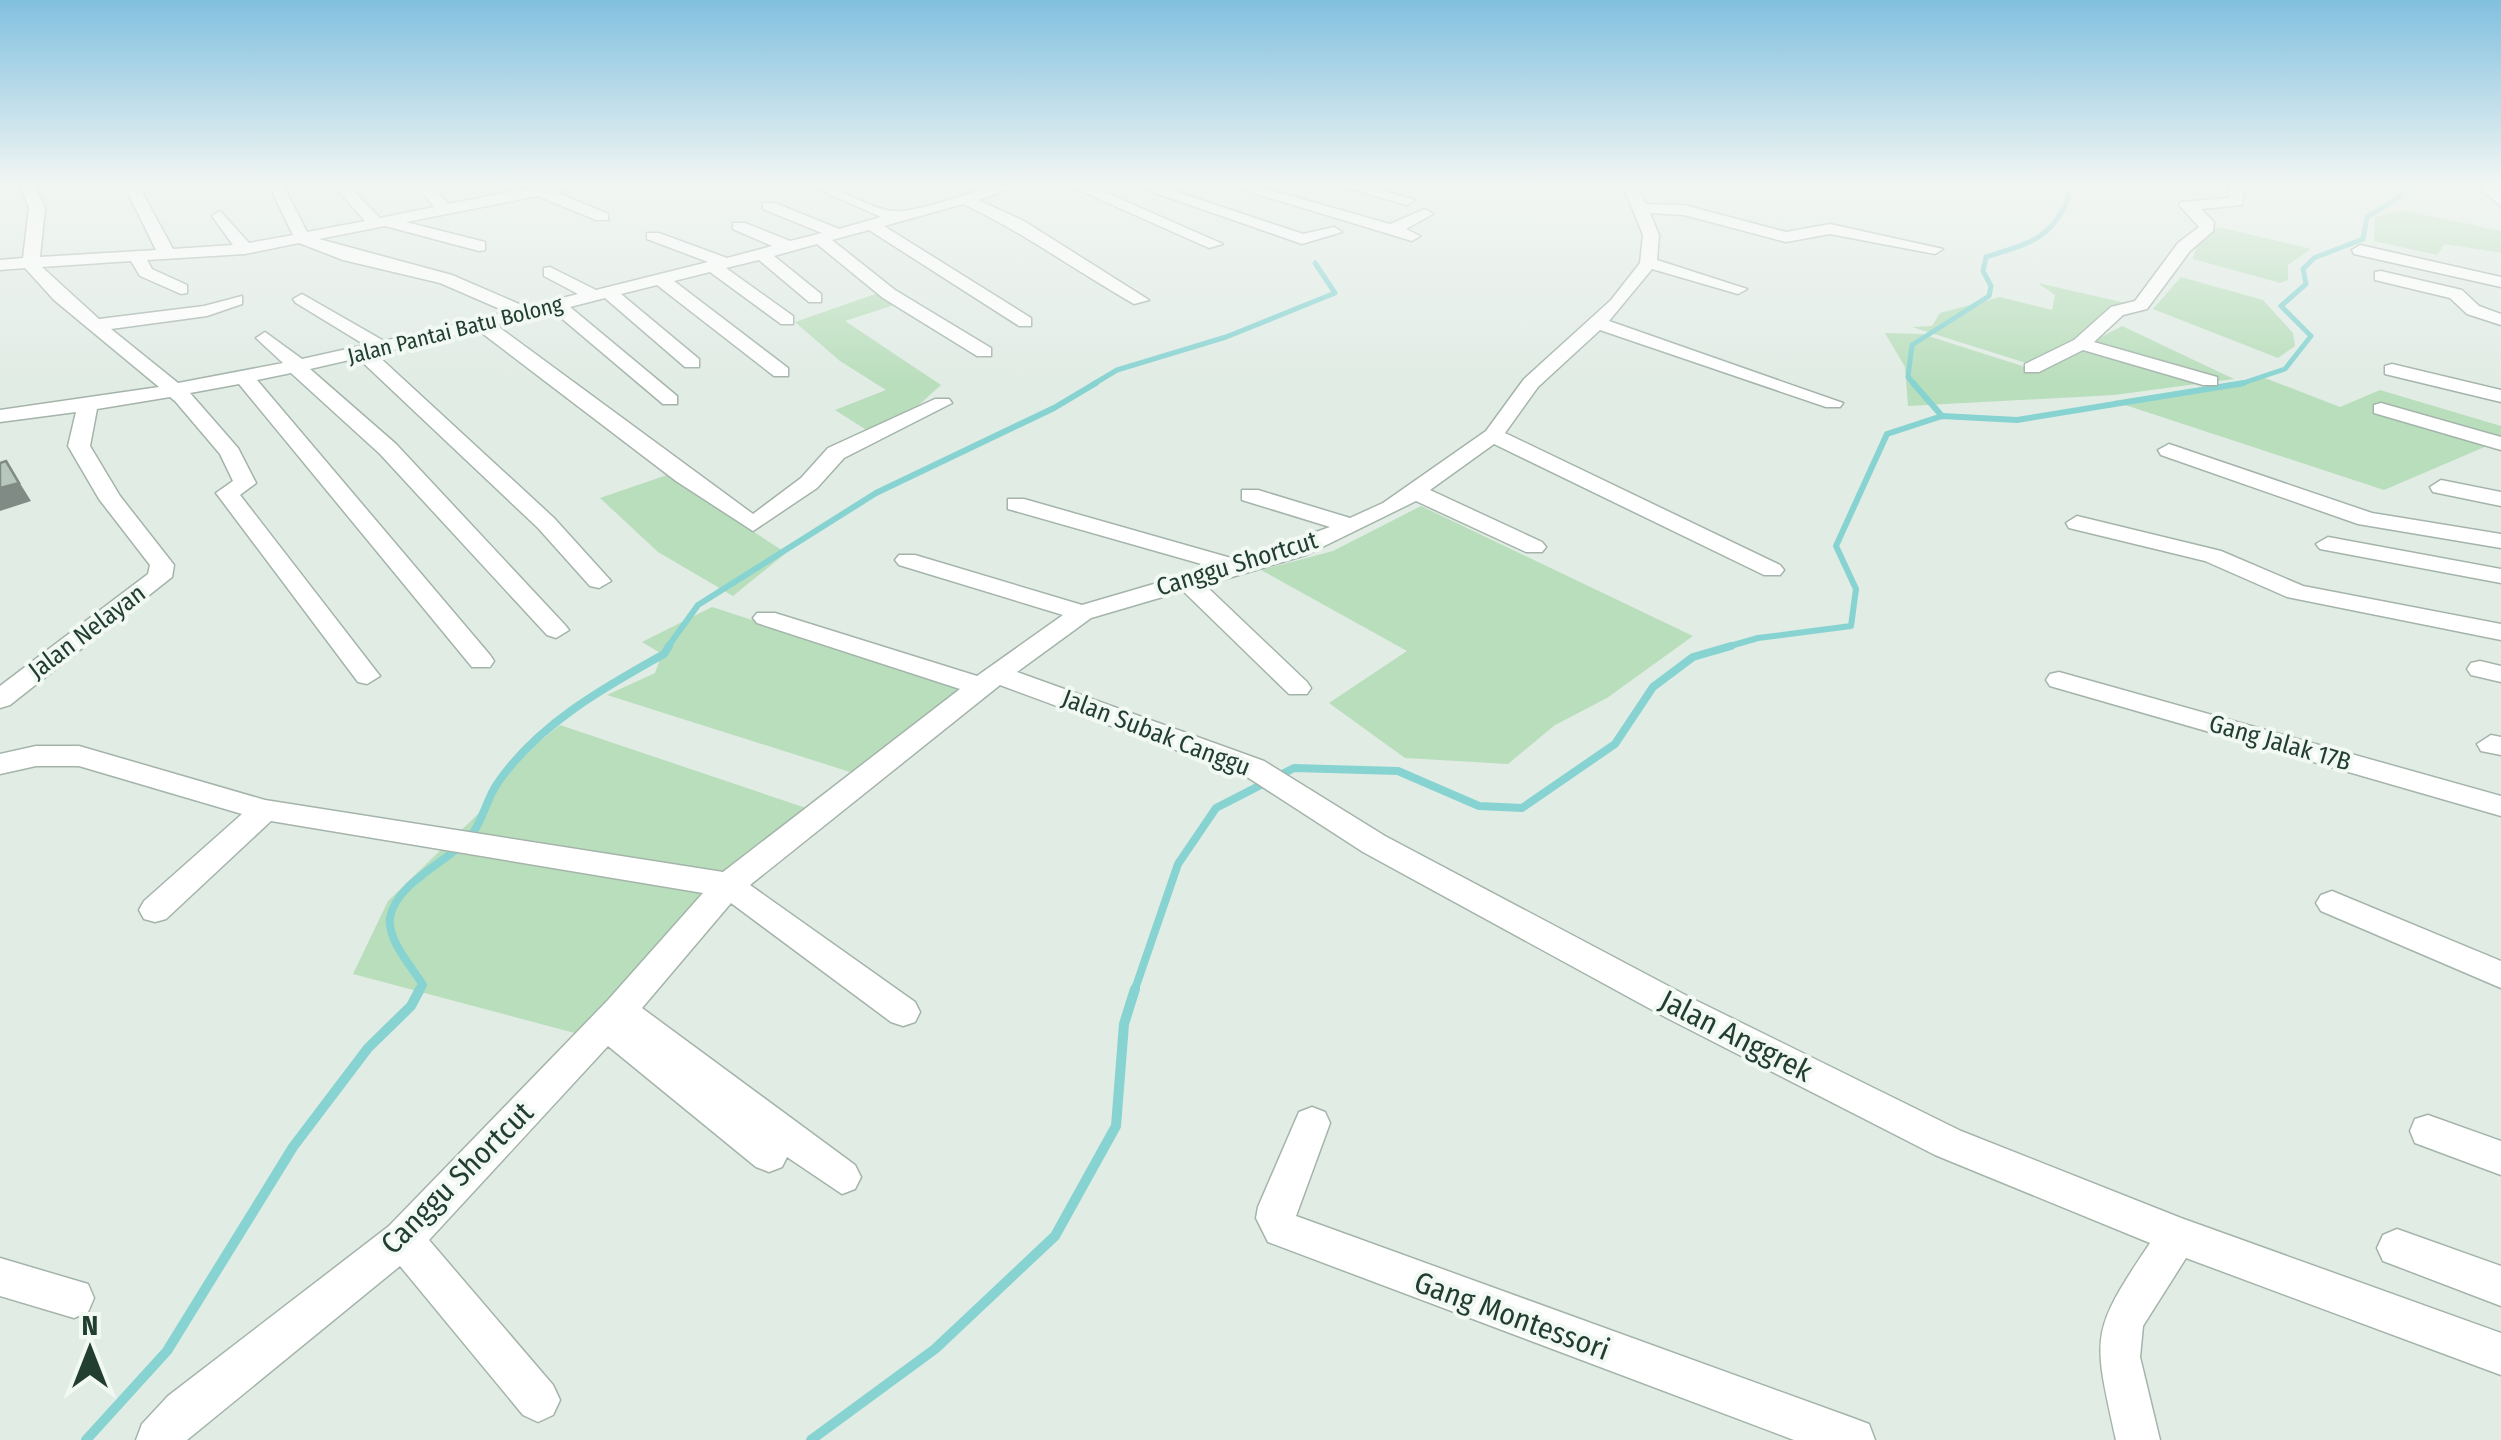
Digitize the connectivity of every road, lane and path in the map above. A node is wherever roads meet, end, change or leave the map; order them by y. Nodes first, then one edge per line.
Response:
1 (32, 250) edge
2 (165, 250) edge
3 (231, 250) edge
4 (255, 250) edge
5 (332, 250) edge
6 (686, 250) edge
7 (776, 250) edge
8 (844, 250) edge
9 (910, 250) edge
10 (1054, 250) edge
11 (1649, 250) edge
12 (2183, 250) edge
13 (2360, 250) dead end
14 (761, 254) junction
15 (233, 255) junction
16 (168, 256) junction
17 (138, 257) junction
18 (31, 262) junction
19 (1648, 263) junction
20 (719, 264) junction
21 (0, 265) edge
22 (550, 272) dead end
23 (2381, 276) dead end
24 (660, 279) junction
25 (2501, 282) edge
26 (181, 289) dead end
27 (1738, 289) dead end
28 (601, 294) junction
29 (815, 298) dead end
30 (302, 299) dead end
31 (236, 300) dead end
32 (1140, 300) dead end
33 (556, 305) junction
34 (526, 313) junction
35 (787, 320) dead end
36 (2501, 320) edge
37 (1025, 322) dead end
38 (1597, 323) junction
39 (482, 324) junction
40 (98, 326) junction
41 (265, 338) dead end
42 (2080, 344) junction
43 (374, 351) junction
44 (984, 352) dead end
45 (692, 363) dead end
46 (2032, 368) dead end
47 (300, 369) junction
48 (2392, 370) dead end
49 (781, 372) dead end
50 (246, 379) junction
51 (2210, 382) dead end
52 (175, 393) junction
53 (2501, 396) edge
54 (670, 400) dead end
55 (942, 402) dead end
56 (1833, 403) dead end
57 (87, 406) junction
58 (2380, 409) dead end
59 (0, 416) edge
60 (1494, 435) junction
61 (2501, 444) edge
62 (2169, 450) dead end
63 (2441, 488) dead end
64 (1415, 492) junction
65 (1250, 495) dead end
66 (2501, 500) edge
67 (1016, 504) dead end
68 (2077, 523) dead end
69 (1352, 526) junction
70 (2501, 541) edge
71 (2328, 544) dead end
72 (1534, 548) dead end
73 (906, 560) dead end
74 (1239, 567) junction
75 (1772, 570) dead end
76 (2501, 576) edge
77 (599, 581) dead end
78 (1187, 581) junction
79 (1082, 613) junction
80 (766, 618) dead end
81 (556, 630) dead end
82 (2501, 632) edge
83 (481, 661) dead end
84 (367, 676) dead end
85 (989, 680) junction
86 (2059, 680) dead end
87 (1298, 688) dead end
88 (0, 699) edge
89 (0, 764) edge
90 (1309, 804) joint
91 (2501, 806) edge
92 (266, 810) junction
93 (728, 885) junction
94 (2332, 903) dead end
95 (155, 910) dead end
96 (2501, 975) edge
97 (904, 1012) dead end
98 (613, 1018) junction
99 (1312, 1123) dead end
100 (2428, 1131) dead end
101 (769, 1155) dead end
102 (2501, 1158) edge
103 (842, 1177) dead end
104 (2178, 1236) junction
105 (403, 1239) junction
106 (2398, 1248) dead end
107 (0, 1276) edge
108 (2501, 1286) edge
109 (74, 1298) dead end
110 (2501, 1354) edge
111 (538, 1400) dead end
112 (158, 1440) edge
113 (1853, 1440) edge
114 (2138, 1440) edge

1 - 18 street
2 - 16 street
3 - 15 street
4 - 15 street
5 - 34 street
6 - 20 street
7 - 14 street, Jalan Pantai Batu Bolong
8 - 44 street
9 - 37 street
10 - 32 street
11 - 19 street
12 - 42 street
13 - 25 street
14 - 20 street, Jalan Pantai Batu Bolong
14 - 29 street
15 - 16 street
16 - 17 street
17 - 18 street
17 - 26 street
18 - 21 street
18 - 40 street
19 - 27 street
19 - 38 street, Canggu Shortcut
20 - 24 street, Jalan Pantai Batu Bolong
20 - 35 street
22 - 28 street
23 - 36 street
24 - 28 street, Jalan Pantai Batu Bolong
24 - 49 street
28 - 33 street, Jalan Pantai Batu Bolong
28 - 45 street
30 - 43 street
31 - 40 street
33 - 34 street, Jalan Pantai Batu Bolong
33 - 54 street
34 - 39 street, Jalan Pantai Batu Bolong
38 - 56 street
38 - 60 street, Canggu Shortcut
39 - 43 street, Jalan Pantai Batu Bolong
39 - 55 street
40 - 52 street
41 - 47 street
42 - 46 street
42 - 51 street
43 - 47 street, Jalan Pantai Batu Bolong
43 - 77 street
47 - 50 street, Jalan Pantai Batu Bolong
47 - 81 street
48 - 53 street
50 - 52 street, Jalan Pantai Batu Bolong
50 - 83 street
52 - 57 street, Jalan Pantai Batu Bolong
52 - 84 street
57 - 59 street, Jalan Pantai Batu Bolong
57 - 88 street, Jalan Nelayan
58 - 61 street
60 - 64 street, Canggu Shortcut
60 - 75 street
62 - 70 street
63 - 66 street
64 - 69 street, Canggu Shortcut
64 - 72 street
65 - 69 street
67 - 74 street
68 - 82 street
69 - 74 street, Canggu Shortcut
71 - 76 street
73 - 79 street
74 - 78 street, Canggu Shortcut
78 - 79 street, Canggu Shortcut
78 - 87 street
79 - 85 street, Canggu Shortcut
80 - 85 street, Jalan Subak Canggu
85 - 90 street, Jalan Subak Canggu
85 - 93 street, Canggu Shortcut
86 - 91 street, Gang Jalak 17B
89 - 92 street
90 - 104 street, Jalan Anggrek
92 - 93 street
92 - 95 street
93 - 97 street
93 - 98 street, Canggu Shortcut
94 - 96 street
98 - 101 street
98 - 103 street
98 - 105 street, Canggu Shortcut
99 - 113 street, Gang Montessori
100 - 102 street
104 - 110 street, Jalan Anggrek
104 - 114 street
105 - 111 street
105 - 112 street, Canggu Shortcut
106 - 108 street
107 - 109 street

